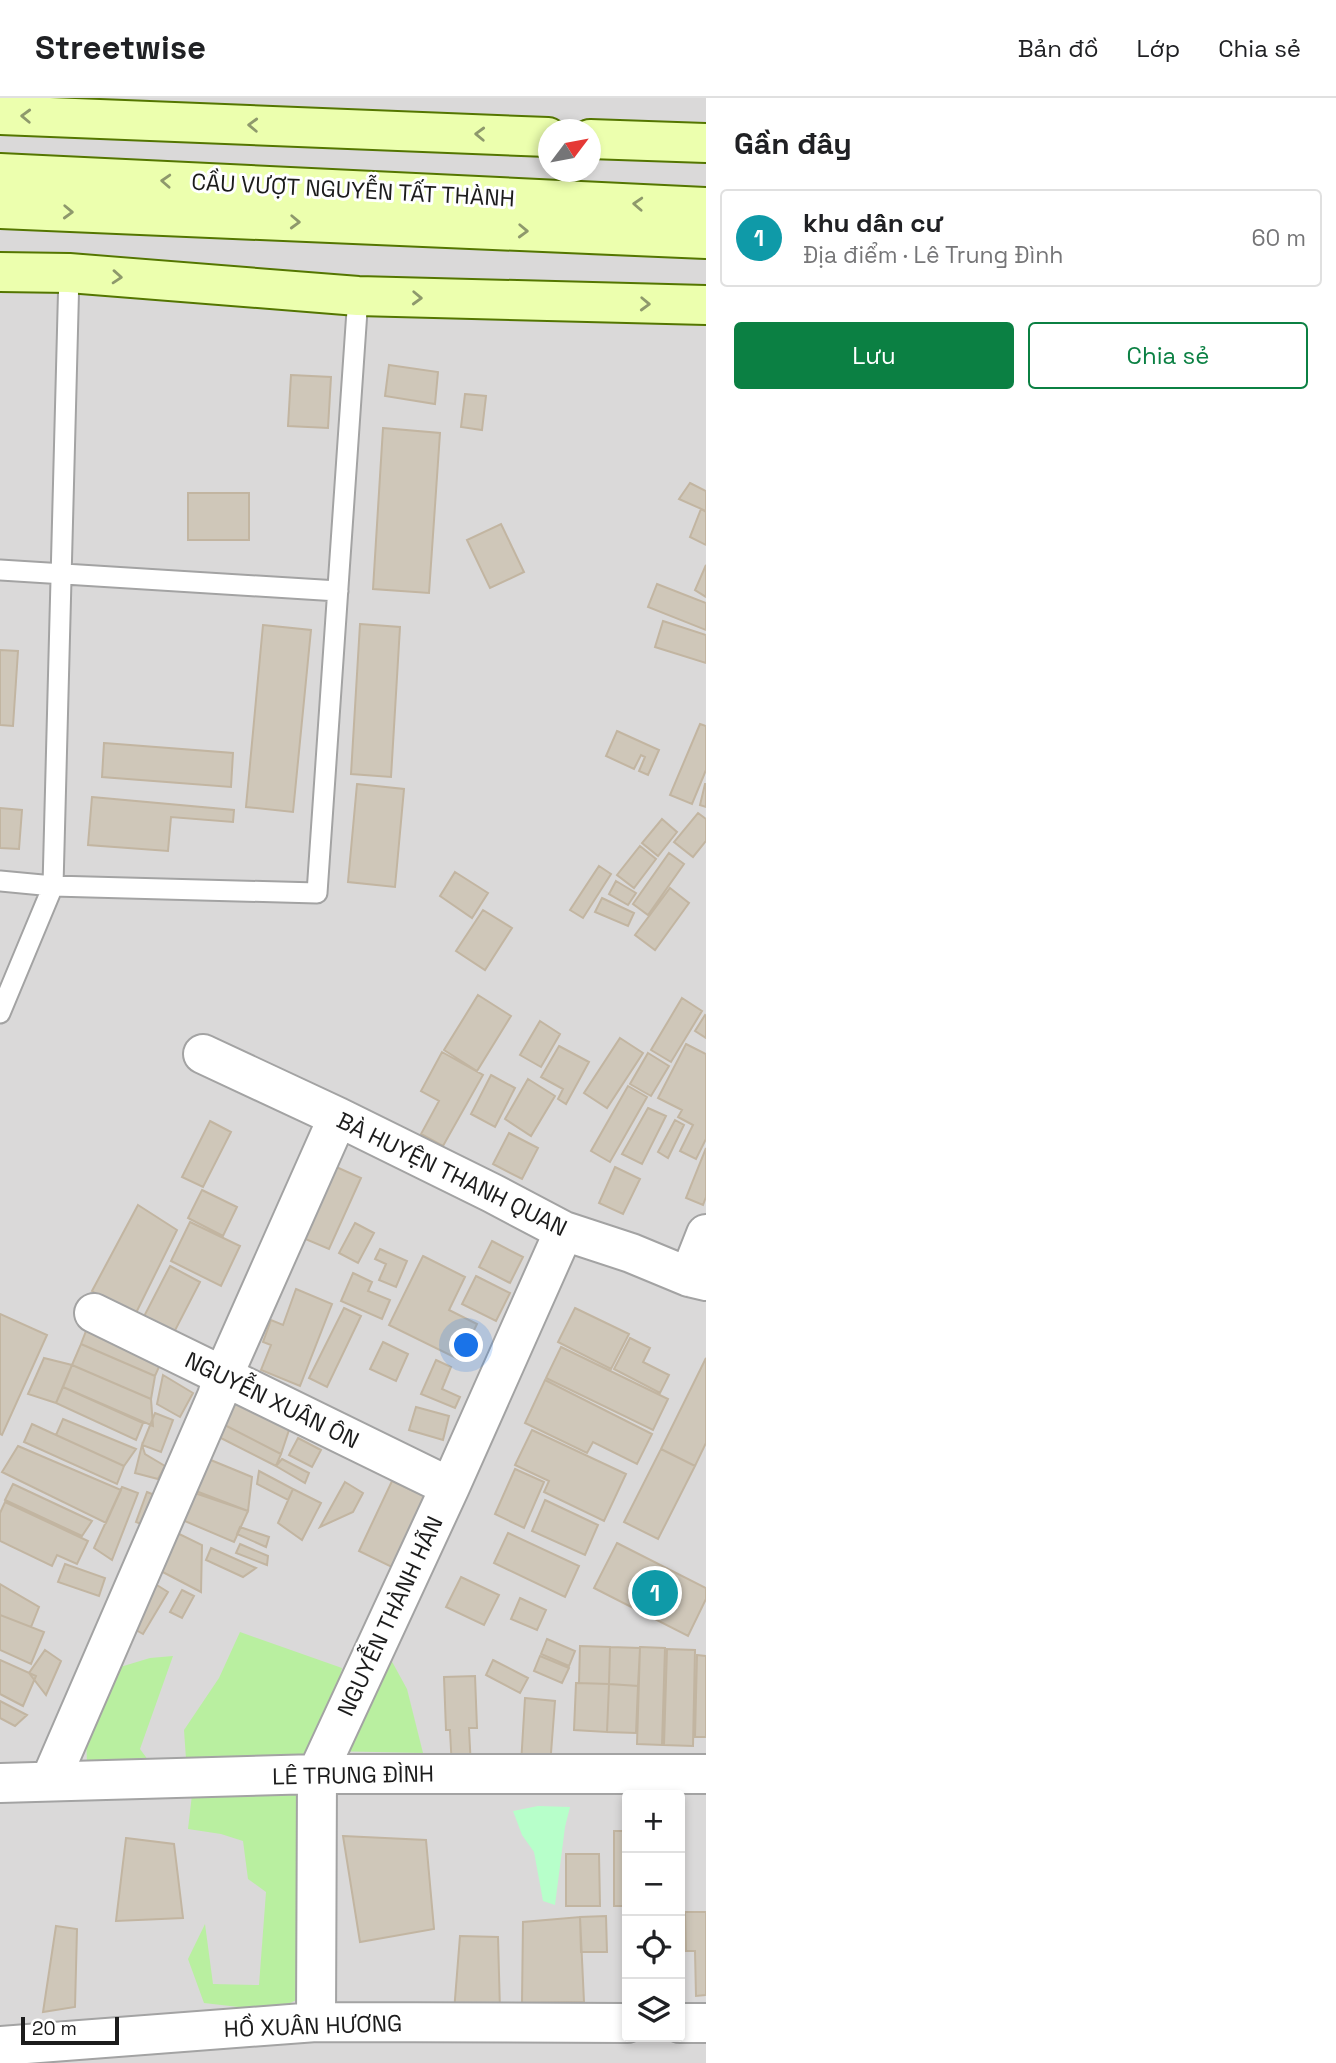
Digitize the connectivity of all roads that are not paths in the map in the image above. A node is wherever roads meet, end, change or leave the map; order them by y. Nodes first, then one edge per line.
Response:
1 (0, 115) edge
2 (538, 137) edge
3 (601, 139) edge
4 (706, 144) edge
5 (0, 173) edge
6 (706, 207) edge
7 (0, 209) edge
8 (706, 239) edge
9 (0, 272) edge
10 (69, 274) junction
11 (358, 296) junction
12 (706, 305) edge
13 (0, 570) edge
14 (61, 574) junction
15 (338, 591) junction
16 (0, 881) edge
17 (53, 886) junction
18 (0, 1013) edge
19 (203, 1054) dead end
20 (338, 1117) junction
21 (565, 1231) junction
22 (706, 1234) edge
23 (697, 1279) edge
24 (94, 1313) dead end
25 (223, 1376) junction
26 (450, 1487) junction
27 (317, 1774) junction
28 (706, 1774) edge
29 (50, 1781) junction
30 (0, 1783) edge
31 (316, 2022) junction
32 (622, 2023) edge
33 (685, 2023) edge
34 (706, 2023) edge
35 (0, 2046) edge

2 -> 1 main road
3 - 4 main road
6 -> 5 main road, CẦU VƯỢT NGUYỄN TẤT THÀNH
7 -> 8 main road, CẦU VƯỢT NGUYỄN TẤT THÀNH
9 - 10 main road
10 -> 11 main road
10 - 14 lane
11 -> 12 main road
11 - 15 lane
13 - 14 lane
14 - 15 lane
14 - 17 lane
15 - 17 lane
16 - 17 lane
17 - 18 lane
19 - 20 street, BÀ HUYỆN THANH QUAN
20 - 21 street, BÀ HUYỆN THANH QUAN
20 - 25 street
21 - 23 street, BÀ HUYỆN THANH QUAN
21 - 26 street, NGUYỄN THÀNH HÃN
22 - 23 street
24 - 25 street, NGUYỄN XUÂN ÔN
25 - 26 street, NGUYỄN XUÂN ÔN
25 - 29 street
26 - 27 street, NGUYỄN THÀNH HÃN
27 - 28 street, LÊ TRUNG ĐÌNH
27 - 29 street, LÊ TRUNG ĐÌNH
27 - 31 street, NGUYỄN THÀNH HÃN
29 - 30 street, LÊ TRUNG ĐÌNH
31 - 32 street, HỒ XUÂN HƯƠNG
31 - 35 street, HỒ XUÂN HƯƠNG
33 - 34 street

